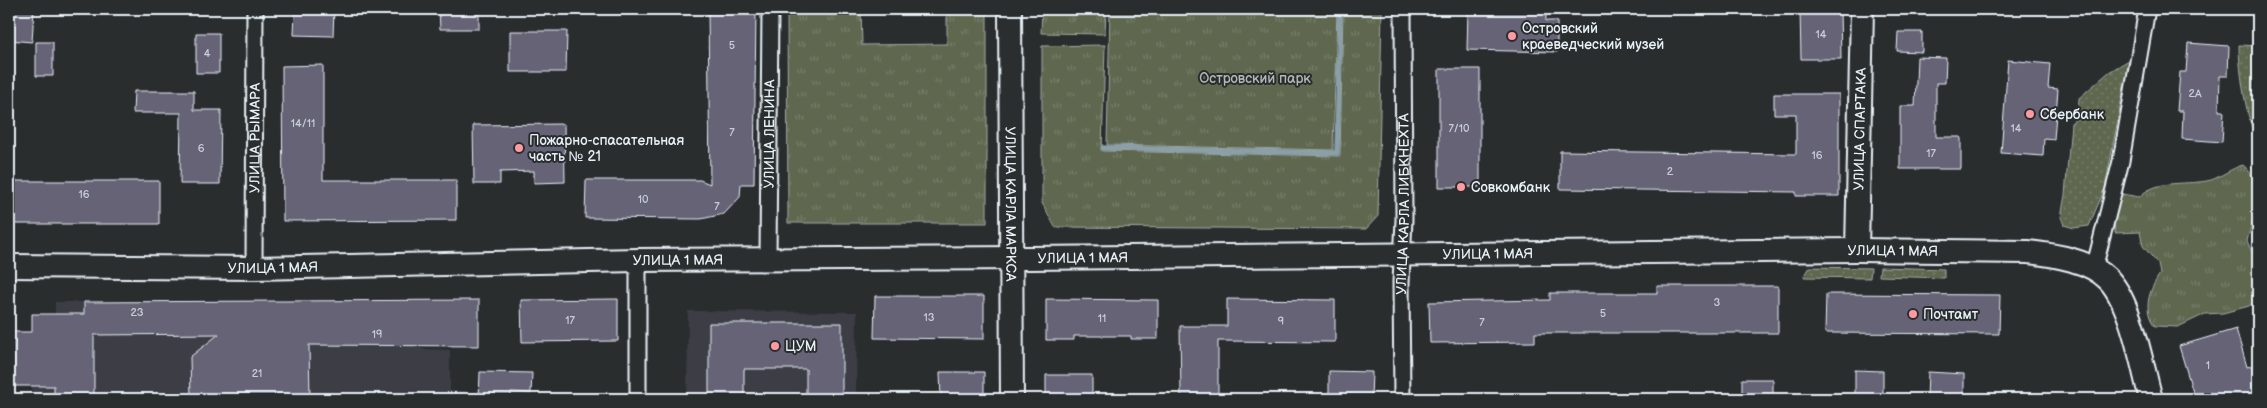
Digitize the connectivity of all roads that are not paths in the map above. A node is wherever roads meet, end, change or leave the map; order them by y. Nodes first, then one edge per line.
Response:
1 (255, 9) edge
2 (770, 9) edge
3 (1010, 9) edge
4 (1403, 9) edge
5 (1862, 9) edge
6 (2147, 9) edge
7 (1857, 250) junction
8 (1402, 254) junction
9 (1012, 258) junction
10 (768, 259) junction
11 (638, 260) junction
12 (9, 266) edge
13 (254, 268) junction
14 (2094, 269) junction
15 (638, 399) edge
16 (1012, 399) edge
17 (1402, 399) edge
18 (2151, 399) edge

1 - 13 street, УЛИЦА РЫМАРА
2 - 10 street, УЛИЦА ЛЕНИНА
3 - 9 street, УЛИЦА КАРЛА МАРКСА
4 - 8 street, УЛИЦА КАРЛА ЛИБКНЕХТА
5 - 7 street, УЛИЦА СПАРТАКА
6 - 14 street
7 - 8 street, УЛИЦА 1 МАЯ
7 - 14 street, УЛИЦА 1 МАЯ
8 - 9 street, УЛИЦА 1 МАЯ
8 - 17 street, УЛИЦА КАРЛА ЛИБКНЕХТА
9 - 10 street, УЛИЦА 1 МАЯ
9 - 16 street, УЛИЦА КАРЛА МАРКСА
10 - 11 street, УЛИЦА 1 МАЯ
11 - 13 street, УЛИЦА 1 МАЯ
11 - 15 street
12 - 13 street, УЛИЦА 1 МАЯ
14 - 18 street

